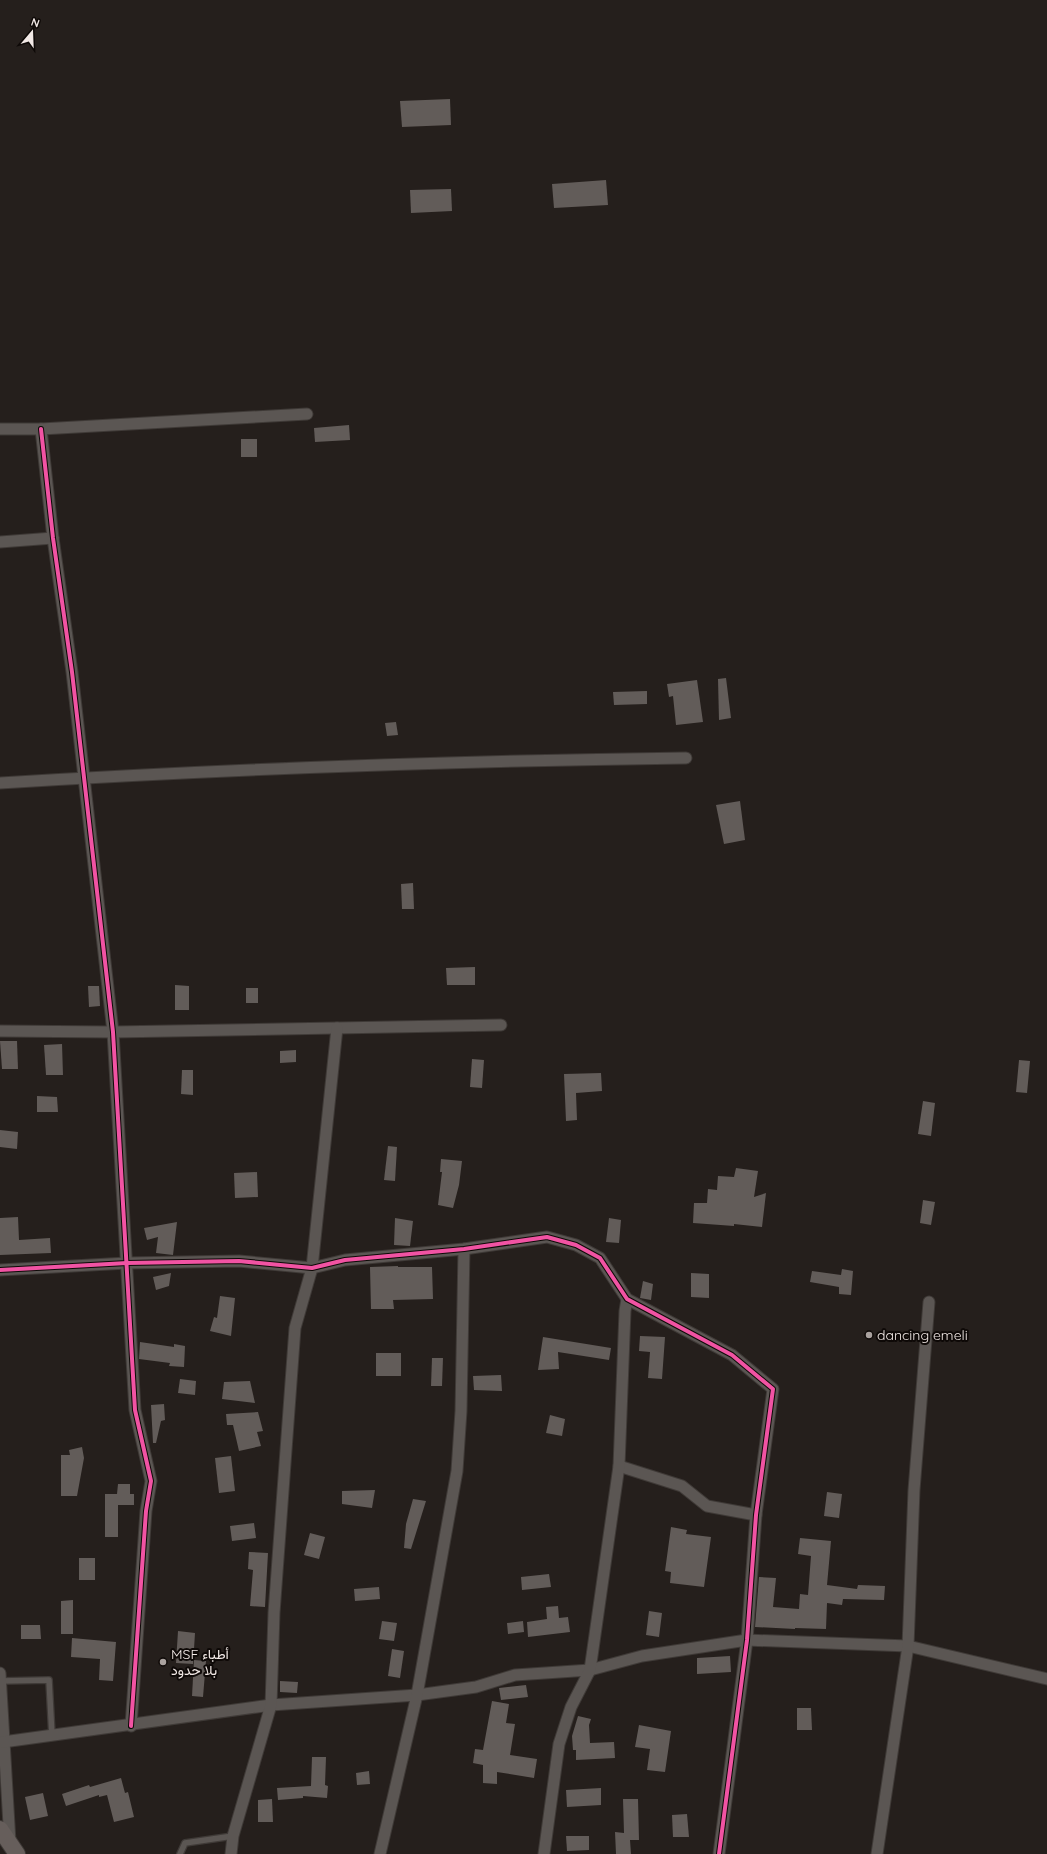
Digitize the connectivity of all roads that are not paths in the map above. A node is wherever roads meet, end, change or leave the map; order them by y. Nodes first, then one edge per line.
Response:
1 (307, 414) dead end
2 (0, 429) edge
3 (41, 429) junction
4 (53, 538) junction
5 (0, 542) edge
6 (686, 758) dead end
7 (84, 778) junction
8 (0, 783) edge
9 (501, 1025) dead end
10 (337, 1028) junction
11 (0, 1031) edge
12 (113, 1032) junction
13 (464, 1249) junction
14 (127, 1263) junction
15 (312, 1268) junction
16 (0, 1270) edge
17 (627, 1299) junction
18 (929, 1302) dead end
19 (619, 1466) junction
20 (756, 1516) junction
21 (747, 1640) junction
22 (908, 1646) junction
23 (590, 1670) junction
24 (0, 1673) edge
25 (1047, 1679) edge
26 (0, 1681) edge
27 (417, 1695) junction
28 (271, 1705) junction
29 (131, 1726) junction
30 (52, 1736) junction
31 (3, 1742) junction
32 (0, 1829) edge
33 (233, 1836) junction
34 (13, 1848) edge
35 (180, 1854) edge
36 (231, 1854) edge
37 (380, 1854) edge
38 (544, 1854) edge
39 (719, 1854) edge
40 (877, 1854) edge

1 - 3 street
2 - 3 street
3 - 4 street
4 - 5 street
4 - 7 street
6 - 7 street
7 - 8 street
7 - 12 street
9 - 10 street
10 - 12 street
10 - 15 street
11 - 12 street
12 - 14 street
13 - 15 street
13 - 17 street
13 - 27 street
14 - 15 street
14 - 16 street
14 - 29 street
15 - 28 street
17 - 19 street
17 - 20 street
18 - 22 street
19 - 20 street
19 - 23 street
20 - 21 street
21 - 22 street
21 - 23 street
21 - 39 street
22 - 25 street
22 - 40 street
23 - 27 street
23 - 38 street
24 - 26 street
26 - 30 lane
26 - 31 street
27 - 28 street
27 - 37 street
28 - 29 street
28 - 33 street
29 - 30 street
30 - 31 street
31 - 34 street
32 - 34 main road
33 - 35 lane
33 - 36 street

